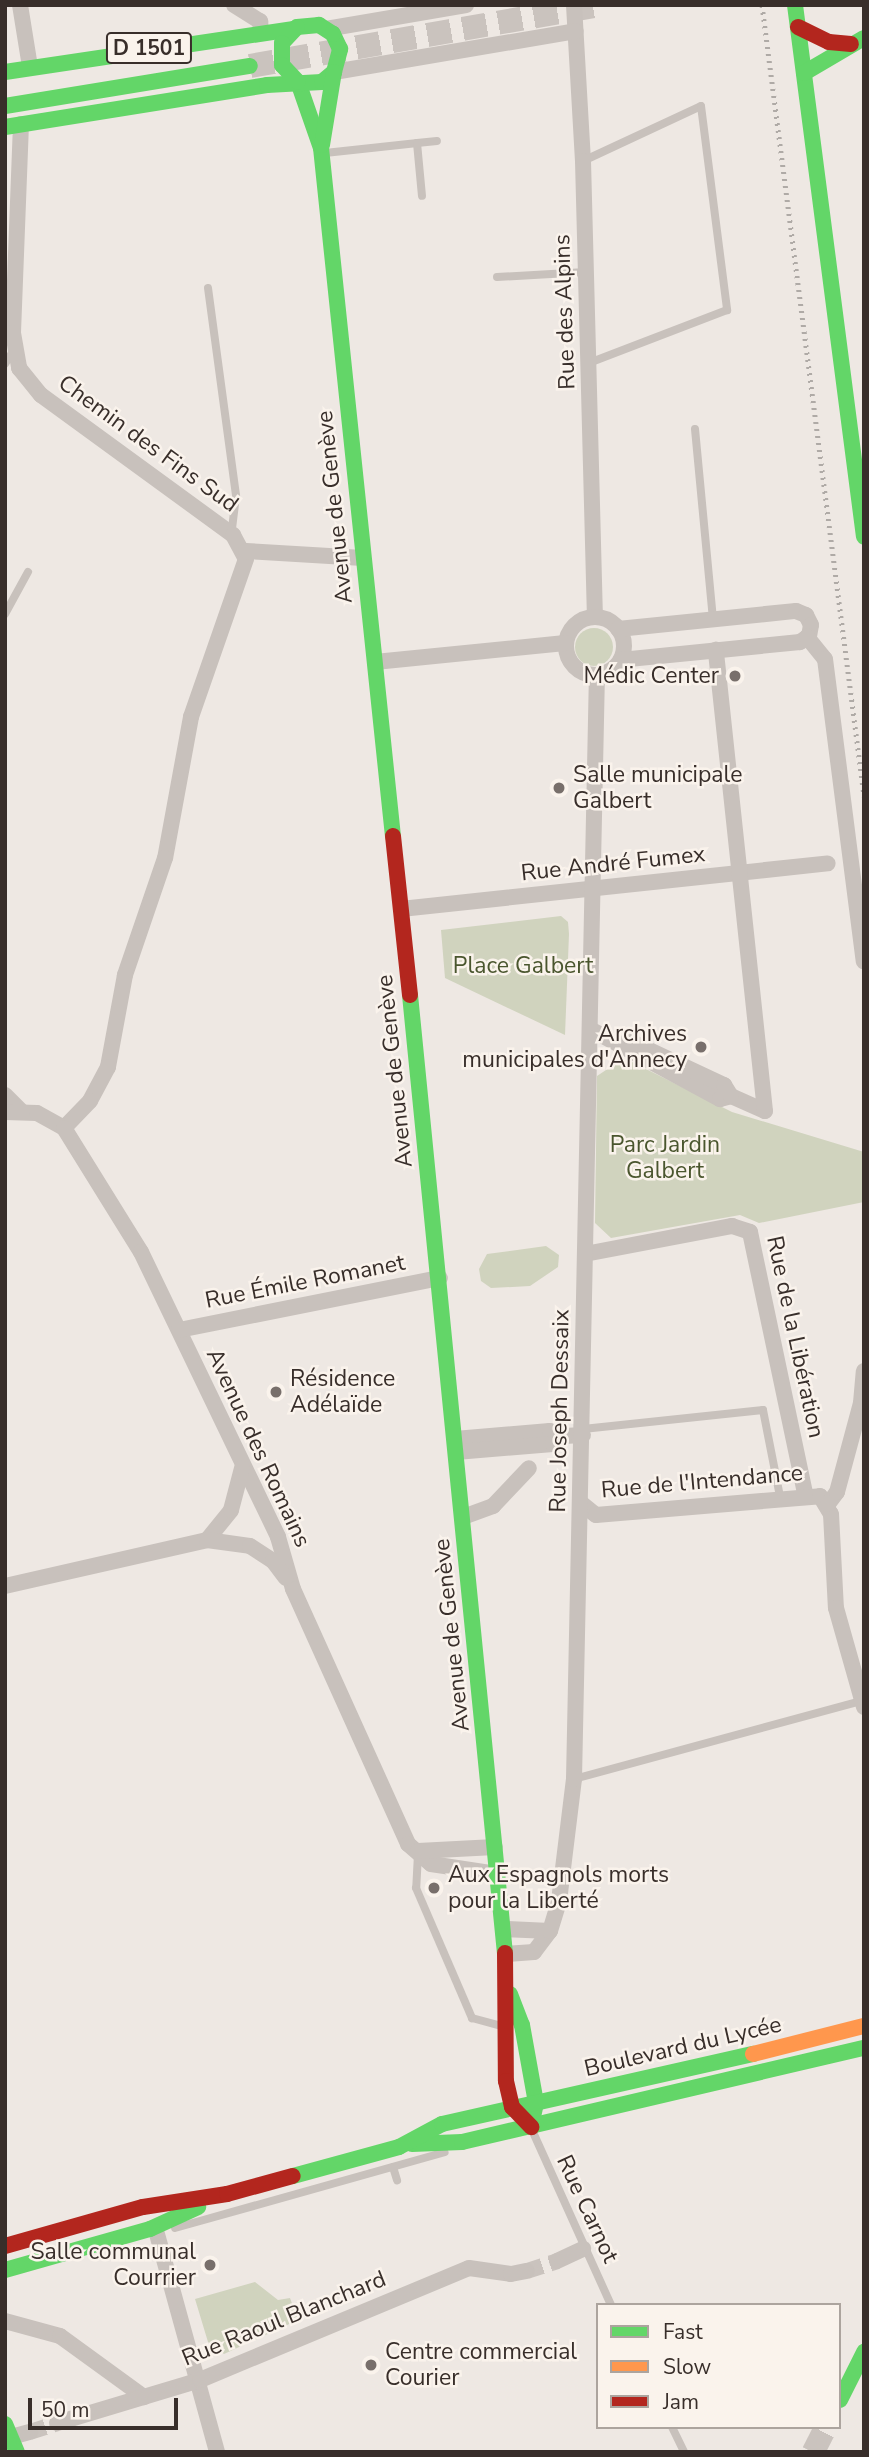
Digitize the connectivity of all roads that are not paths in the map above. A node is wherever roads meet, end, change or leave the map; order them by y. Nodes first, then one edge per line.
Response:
1 (20, 5) edge
2 (233, 5) edge
3 (297, 5) edge
4 (318, 5) edge
5 (466, 5) edge
6 (795, 5) edge
7 (574, 6) edge
8 (798, 27) junction
9 (294, 29) junction
10 (326, 29) junction
11 (576, 31) junction
12 (261, 32) junction
13 (857, 41) edge
14 (250, 66) tunnel mouth
15 (30, 67) junction
16 (5, 72) edge
17 (334, 72) junction
18 (804, 73) junction
19 (298, 82) junction
20 (5, 106) edge
21 (13, 126) edge
22 (437, 141) dead end
23 (417, 143) junction
24 (322, 150) junction
25 (583, 161) junction
26 (422, 196) dead end
27 (586, 272) junction
28 (497, 277) dead end
29 (208, 288) dead end
30 (9, 347) edge
31 (589, 363) junction
32 (695, 429) dead end
33 (231, 534) junction
34 (864, 537) edge
35 (246, 551) junction
36 (363, 558) junction
37 (27, 572) dead end
38 (5, 614) edge
39 (595, 617) junction
40 (713, 619) junction
41 (618, 629) junction
42 (807, 637) junction
43 (565, 643) junction
44 (716, 650) junction
45 (621, 660) junction
46 (374, 662) junction
47 (597, 676) junction
48 (828, 863) dead end
49 (738, 874) junction
50 (594, 890) junction
51 (401, 909) junction
52 (864, 962) edge
53 (590, 1029) junction
54 (5, 1095) edge
55 (13, 1111) edge
56 (64, 1128) junction
57 (585, 1254) junction
58 (440, 1278) junction
59 (179, 1330) junction
60 (864, 1371) edge
61 (583, 1432) junction
62 (456, 1446) junction
63 (242, 1468) junction
64 (528, 1468) dead end
65 (805, 1494) junction
66 (780, 1496) junction
67 (581, 1503) junction
68 (828, 1504) junction
69 (463, 1517) junction
70 (207, 1540) junction
71 (5, 1586) edge
72 (293, 1589) junction
73 (863, 1704) edge
74 (574, 1779) junction
75 (495, 1847) junction
76 (418, 1851) junction
77 (498, 1874) junction
78 (505, 1929) junction
79 (550, 1931) junction
80 (506, 1954) junction
81 (508, 1990) junction
82 (503, 2026) junction
83 (864, 2026) edge
84 (859, 2050) edge
85 (536, 2102) junction
86 (512, 2107) junction
87 (531, 2127) junction
88 (481, 2137) junction
89 (412, 2144) junction
90 (393, 2166) junction
91 (397, 2180) dead end
92 (227, 2194) junction
93 (153, 2231) junction
94 (5, 2246) edge
95 (583, 2249) junction
96 (558, 2261) tunnel mouth
97 (5, 2270) edge
98 (527, 2271) tunnel mouth
99 (610, 2303) edge
100 (5, 2322) edge
101 (864, 2352) edge
102 (200, 2380) junction
103 (144, 2397) junction
104 (841, 2398) edge
105 (57, 2423) tunnel mouth
106 (673, 2429) edge
107 (30, 2432) tunnel mouth
108 (11, 2438) edge
109 (217, 2452) edge
110 (684, 2452) edge

1 - 15 street
2 - 12 street
3 - 9 main road
4 - 10 main road
5 - 10 street
6 - 8 main road
7 - 11 street, Rue des Alpins
8 - 13 main road
8 - 18 main road
9 - 10 main road
9 - 12 main road, D 1501
9 - 19 main road
10 - 17 main road
11 - 17 street
11 - 25 street, Rue des Alpins
12 - 15 main road, D 1501
13 - 18 main road
14 - 20 main road, D 1501
15 - 16 main road, D 1501
17 - 19 main road
17 - 24 main road, Avenue de Genève
18 - 34 main road
19 - 21 main road
19 - 24 main road, Avenue de Genève
21 - 30 street, Chemin des Fins Sud
22 - 23 lane
23 - 24 lane
23 - 26 lane
24 - 36 main road, Avenue de Genève
25 - 27 street, Rue des Alpins
25 - 31 lane
27 - 28 lane
27 - 31 street, Rue des Alpins
29 - 33 lane
30 - 33 street, Chemin des Fins Sud
31 - 39 street, Rue des Alpins
32 - 40 lane
33 - 35 street, Chemin des Fins Sud
35 - 36 street
35 - 56 street
36 - 46 main road, Avenue de Genève
37 - 38 lane
39 - 41 street
39 - 43 street
40 - 41 street
40 - 42 street
41 - 45 street
42 - 44 street
42 - 52 street
43 - 46 street
43 - 47 street
44 - 45 street
44 - 49 street
45 - 47 street
46 - 51 main road, Avenue de Genève
47 - 50 street, Rue Joseph Dessaix
48 - 49 street, Rue André Fumex
49 - 50 street, Rue André Fumex
49 - 53 street
50 - 51 street, Rue André Fumex
50 - 53 street, Rue Joseph Dessaix
51 - 58 main road, Avenue de Genève
53 - 57 street, Rue Joseph Dessaix
54 - 55 street
55 - 56 street
56 - 59 street, Avenue des Romains
57 - 61 street, Rue Joseph Dessaix
57 - 65 street, Rue de la Libération
58 - 59 street, Rue Émile Romanet
58 - 62 main road, Avenue de Genève
59 - 63 street, Avenue des Romains
60 - 68 street
61 - 62 street
61 - 66 lane
61 - 67 street, Rue Joseph Dessaix
62 - 69 main road, Avenue de Genève
63 - 70 street
63 - 72 street, Avenue des Romains
64 - 69 street
65 - 66 street, Rue de l'Intendance
65 - 68 street, Rue de l'Intendance
66 - 67 street, Rue de l'Intendance
67 - 74 street, Rue Joseph Dessaix
68 - 73 street
69 - 75 main road, Avenue de Genève
70 - 71 street
70 - 72 street
72 - 76 street, Avenue des Romains
73 - 74 lane
74 - 79 street, Rue Joseph Dessaix
75 - 76 street
75 - 77 main road, Avenue de Genève
76 - 77 street, Avenue des Romains
76 - 82 lane
77 - 78 main road, Avenue de Genève
78 - 79 street
78 - 80 main road, Avenue de Genève
79 - 80 street
80 - 81 main road, Avenue de Genève
81 - 82 main road, Avenue de Genève
81 - 85 main road, Avenue de Genève
82 - 86 main road, Avenue de Genève
83 - 85 main road, Boulevard du Lycée
84 - 87 main road, Boulevard du Lycée
85 - 86 main road, Boulevard du Lycée
85 - 87 main road, Avenue de Genève
86 - 87 main road
86 - 89 main road, Boulevard du Lycée
87 - 88 main road, Boulevard du Lycée
87 - 95 lane, Rue Carnot
88 - 89 main road, Boulevard du Lycée
88 - 90 lane
89 - 92 main road
90 - 91 lane
90 - 93 lane
92 - 93 main road
92 - 94 main road
93 - 97 main road
93 - 102 street
95 - 96 street
95 - 99 lane, Rue Carnot
98 - 102 street, Rue Raoul Blanchard
100 - 103 street
101 - 104 main road
102 - 103 street, Rue Raoul Blanchard
102 - 109 street
103 - 105 street, Rue Raoul Blanchard
106 - 110 lane
107 - 108 street

